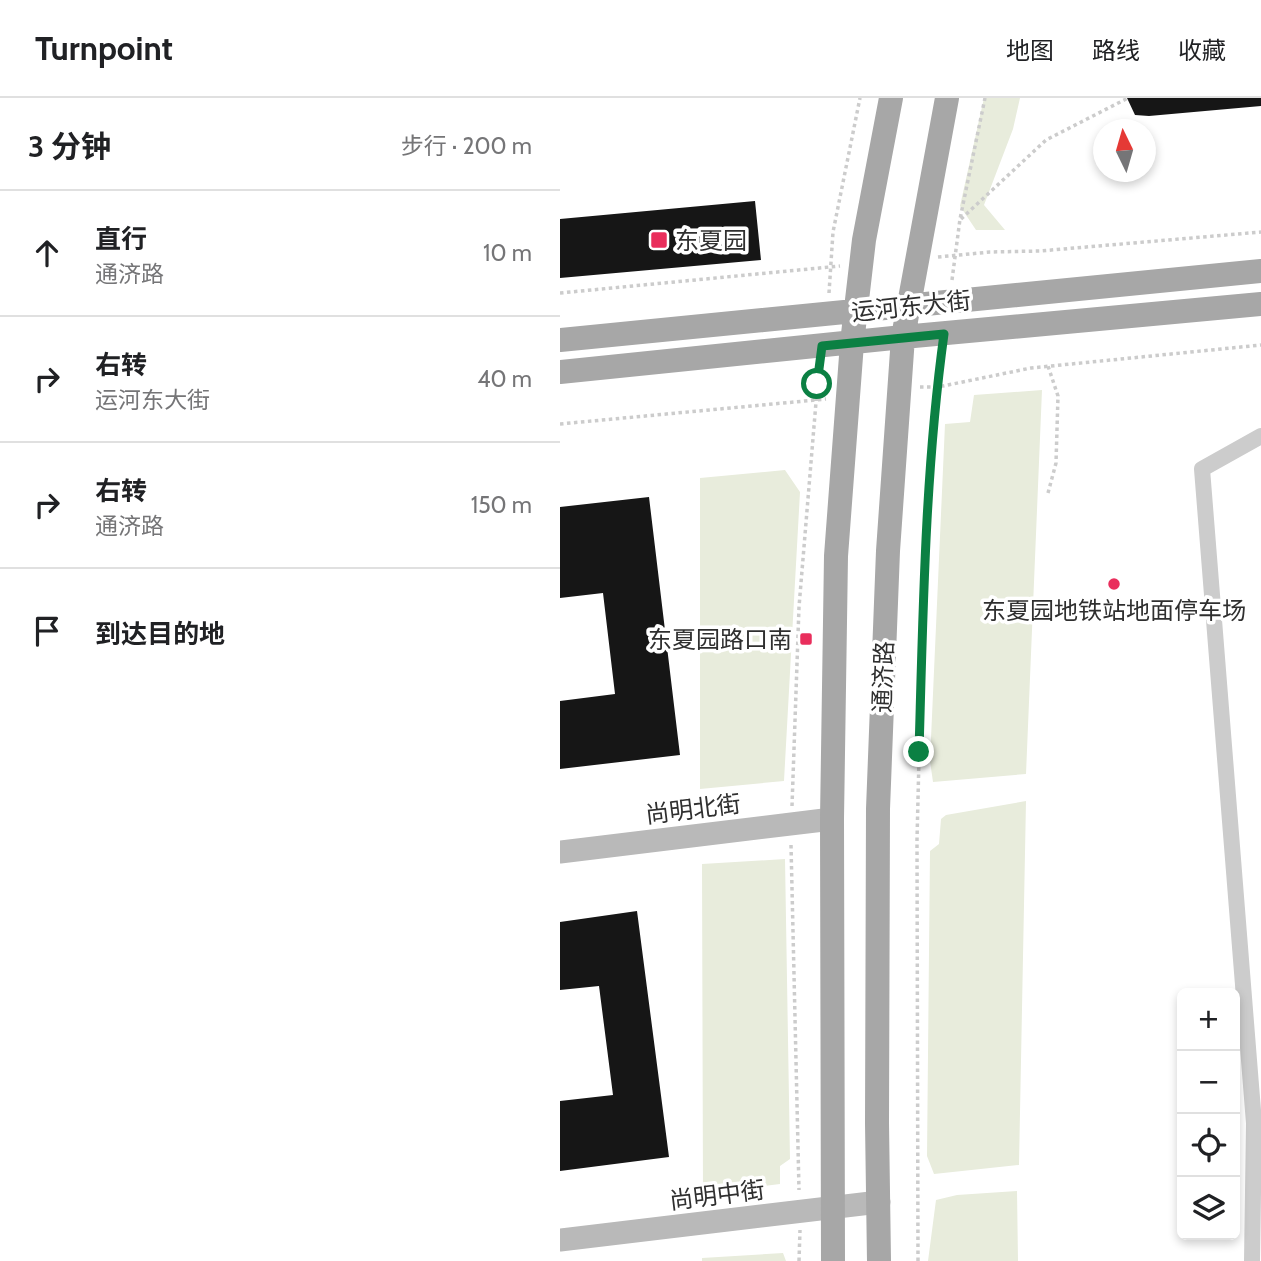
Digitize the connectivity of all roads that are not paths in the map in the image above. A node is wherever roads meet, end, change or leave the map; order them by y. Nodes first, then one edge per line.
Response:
1 (891, 98) edge
2 (947, 98) edge
3 (1261, 271) edge
4 (1261, 304) edge
5 (908, 306) junction
6 (856, 312) junction
7 (903, 337) junction
8 (560, 340) edge
9 (852, 343) junction
10 (560, 372) edge
11 (1261, 436) edge
12 (832, 819) junction
13 (560, 852) edge
14 (879, 1202) junction
15 (832, 1208) junction
16 (560, 1240) edge
17 (833, 1261) edge
18 (879, 1261) edge
19 (1252, 1261) edge

1 - 6 main road, 通济路
2 - 5 main road, 通济路
3 - 5 main road, 运河东大街
4 - 7 main road, 运河东大街
5 - 6 main road, 运河东大街
5 - 7 main road, 通济路
6 - 8 main road, 运河东大街
6 - 9 main road, 通济路
7 - 9 main road, 运河东大街
7 - 14 main road, 通济路
9 - 10 main road, 运河东大街
9 - 12 main road, 通济路
11 - 19 street
12 - 13 street, 尚明北街
12 - 15 main road, 通济路
14 - 15 street, 尚明中街
14 - 18 main road, 通济路
15 - 16 street, 尚明中街
15 - 17 main road, 通济路

